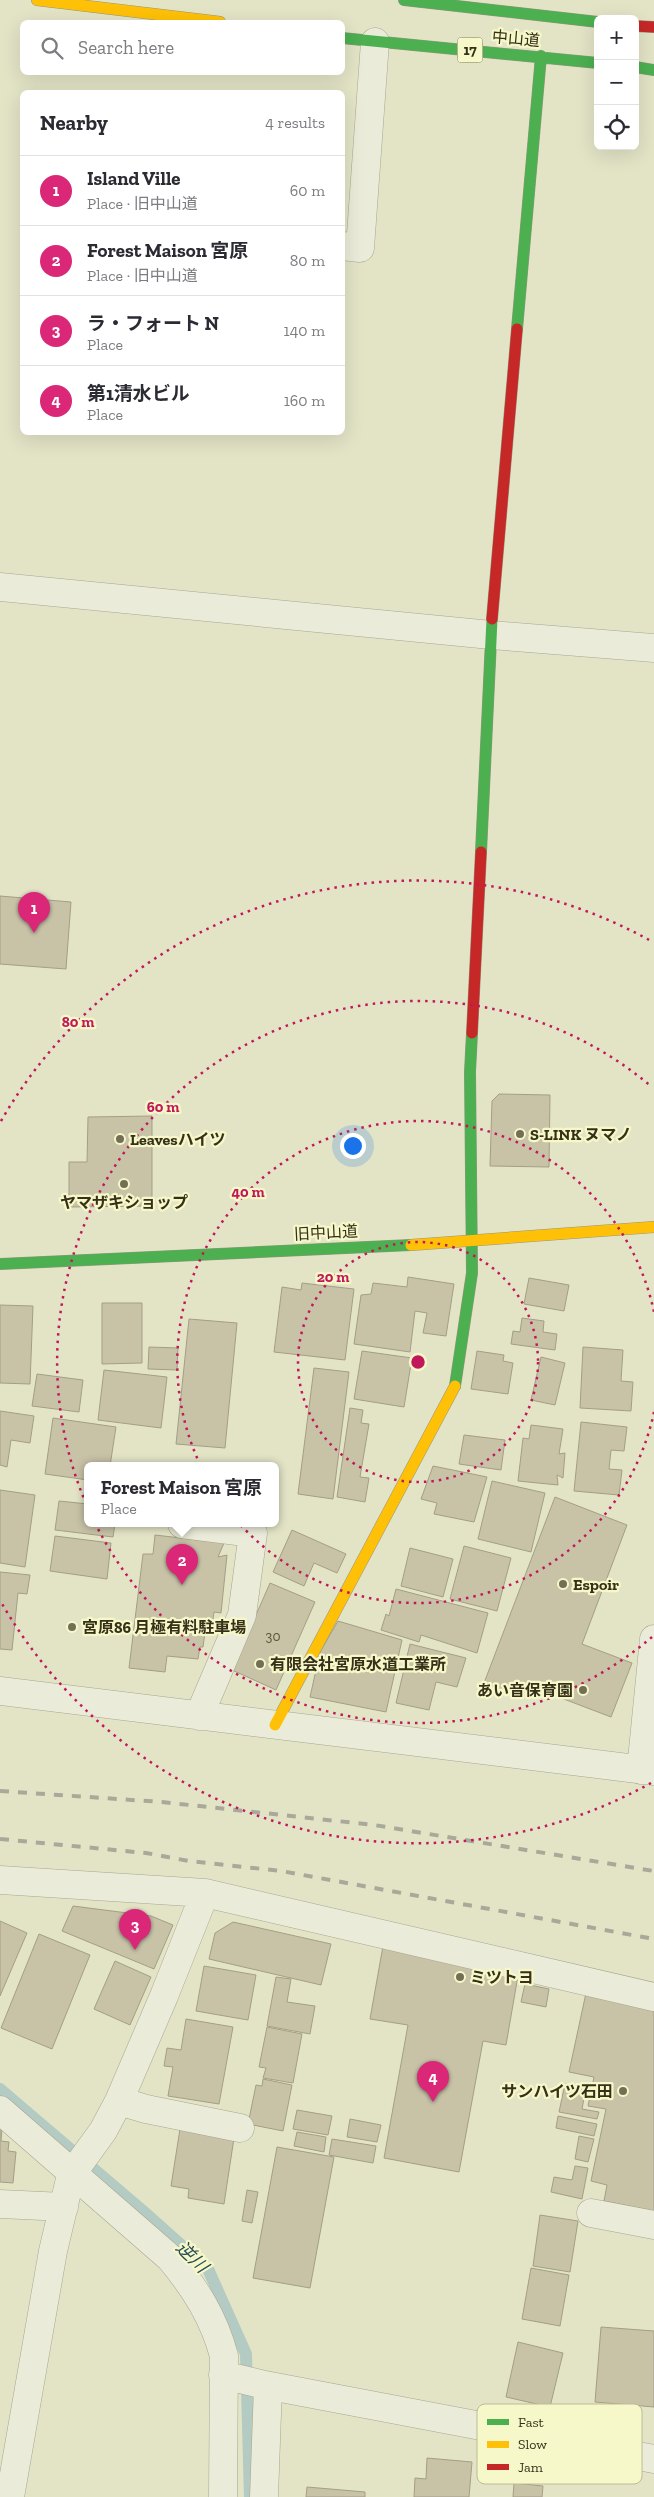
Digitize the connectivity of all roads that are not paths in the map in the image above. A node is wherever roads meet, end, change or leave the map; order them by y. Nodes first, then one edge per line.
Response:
1 (37, 0) edge
2 (404, 0) edge
3 (545, 8) edge
4 (203, 20) edge
5 (594, 21) edge
6 (639, 26) edge
7 (654, 27) edge
8 (345, 38) edge
9 (375, 42) junction
10 (541, 56) junction
11 (594, 63) edge
12 (639, 68) edge
13 (654, 70) edge
14 (345, 246) edge
15 (0, 587) edge
16 (491, 635) junction
17 (654, 648) edge
18 (654, 1227) edge
19 (473, 1242) junction
20 (0, 1264) edge
21 (206, 1527) edge
22 (654, 1639) edge
23 (0, 1692) edge
24 (199, 1716) junction
25 (275, 1725) junction
26 (648, 1771) edge
27 (0, 1880) edge
28 (205, 1893) junction
29 (654, 1997) edge
30 (119, 2101) junction
31 (0, 2110) edge
32 (240, 2128) dead end
33 (72, 2173) junction
34 (0, 2204) edge
35 (64, 2207) junction
36 (591, 2213) dead end
37 (654, 2225) edge
38 (225, 2376) junction
39 (266, 2386) junction
40 (477, 2425) edge
41 (10, 2497) edge
42 (223, 2497) edge
43 (264, 2497) edge

1 - 4 main road
2 - 3 main road, 中山道
3 - 5 main road, 中山道
6 - 7 main road
8 - 9 main road, 中山道 / 17
9 - 10 main road, 中山道 / 17
9 - 14 street
10 - 11 main road, 中山道 / 17
10 - 16 main road
12 - 13 main road
15 - 16 street
16 - 17 street
16 - 19 main road
18 - 19 main road, 旧中山道
19 - 20 main road, 旧中山道
19 - 25 main road
21 - 24 street
22 - 26 street
23 - 24 street
24 - 25 street
25 - 26 street
27 - 28 street
28 - 29 street
28 - 30 street
30 - 32 street
30 - 33 street
31 - 33 street
33 - 35 street
33 - 38 street
34 - 35 street
35 - 41 street
36 - 37 street
38 - 39 street
38 - 42 street
39 - 40 street
39 - 43 street

